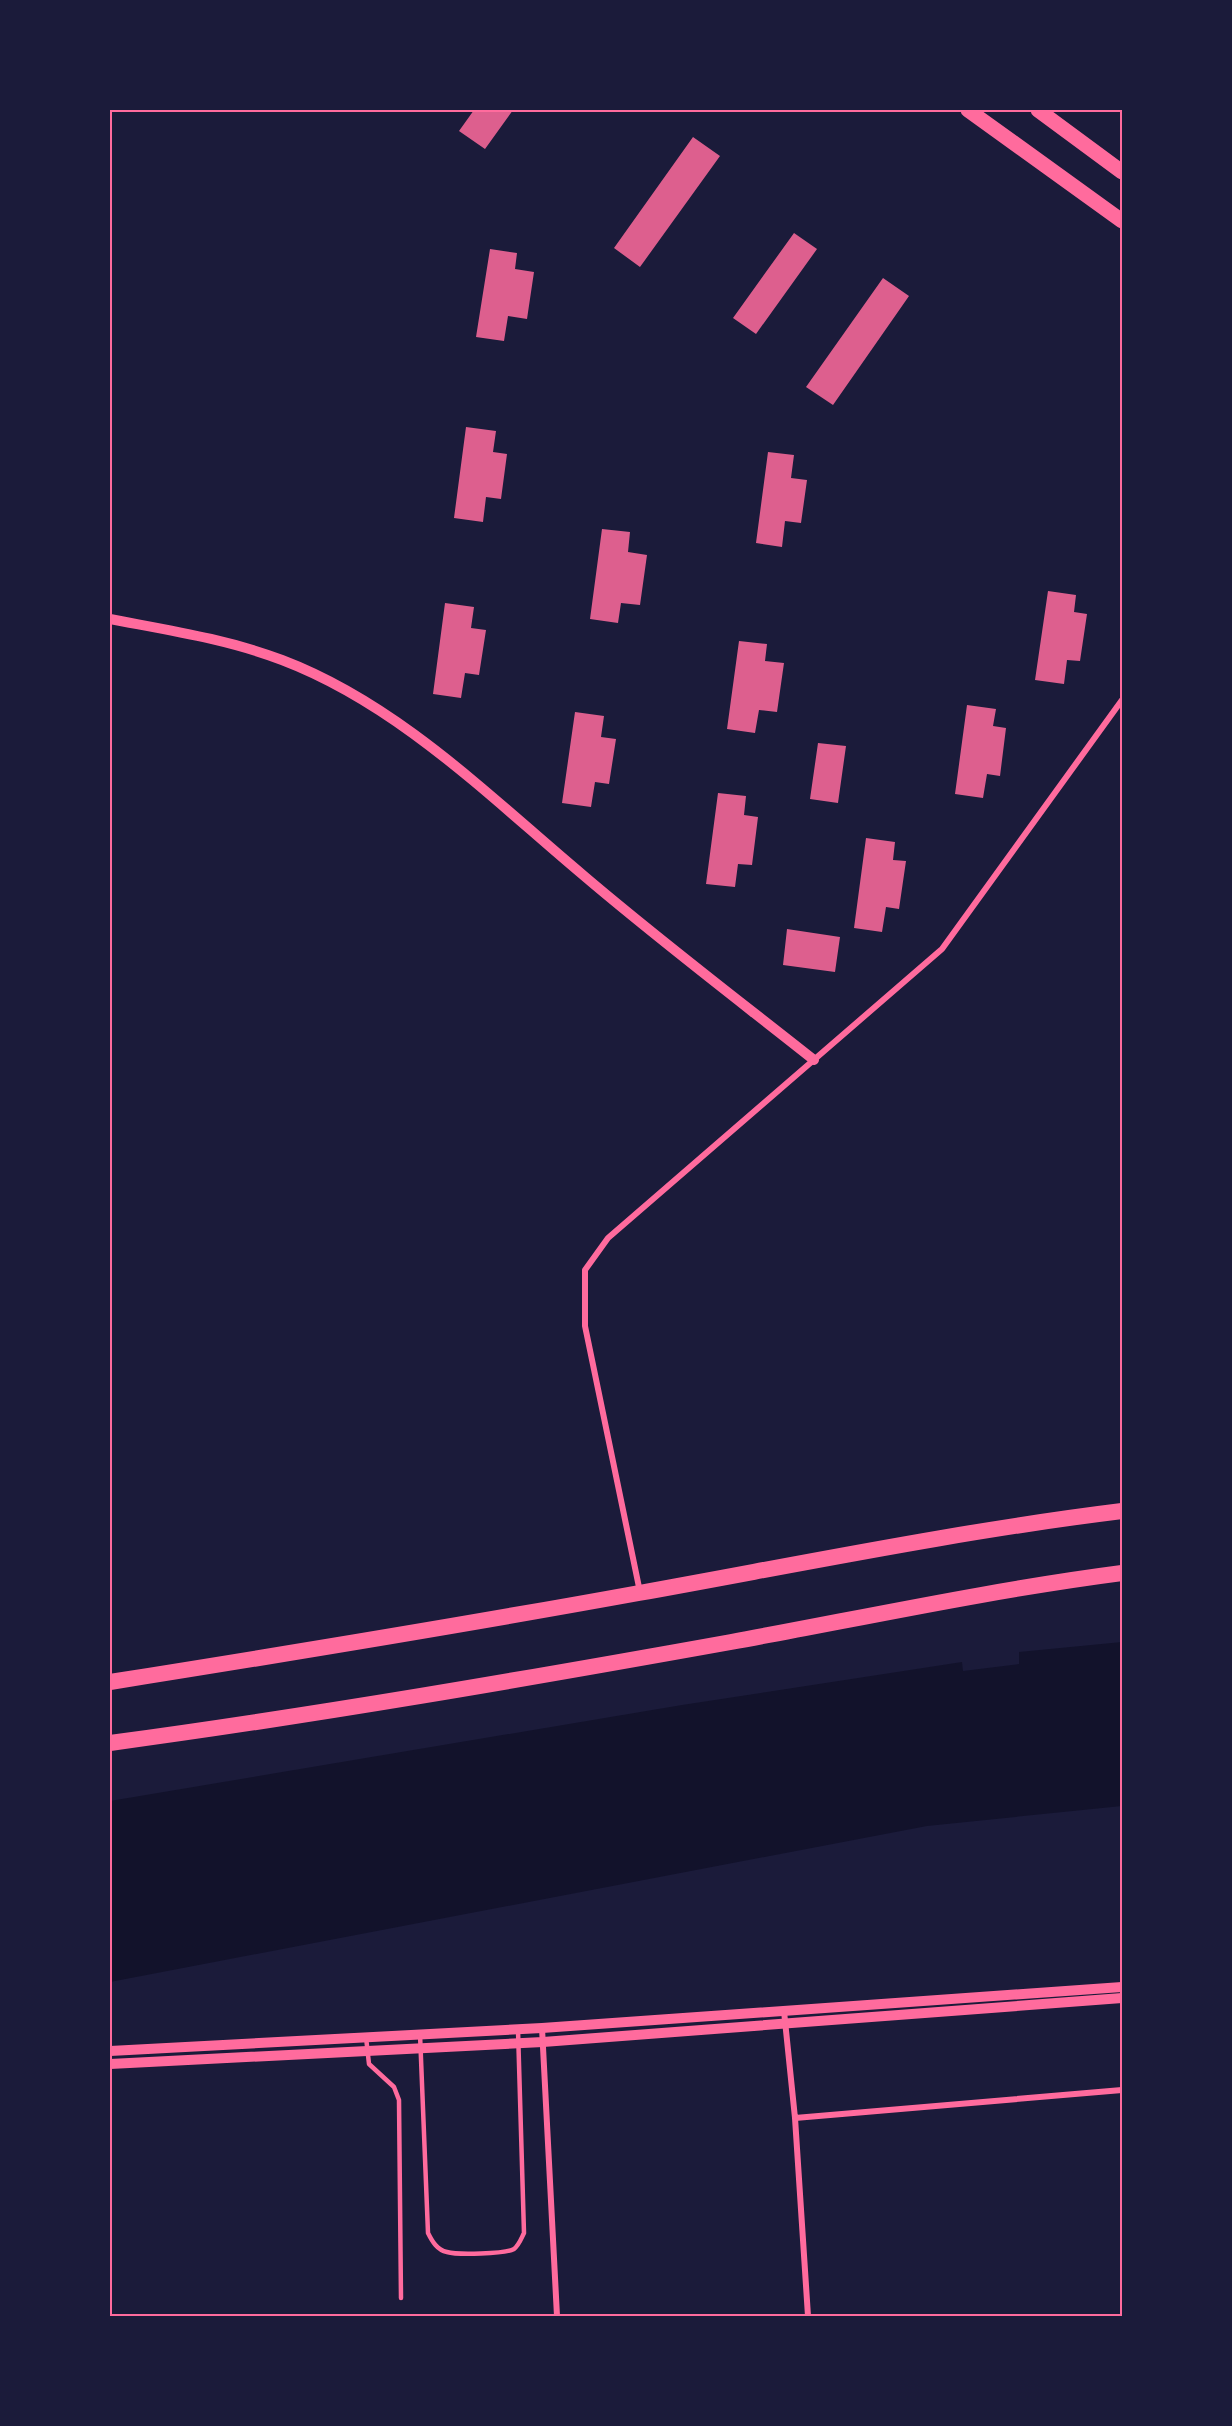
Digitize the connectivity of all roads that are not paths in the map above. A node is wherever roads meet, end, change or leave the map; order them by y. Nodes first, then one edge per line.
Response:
1 (968, 110) edge
2 (1038, 110) edge
3 (1122, 172) edge
4 (1122, 222) edge
5 (110, 618) edge
6 (1122, 700) edge
7 (814, 1060) junction
8 (1122, 1511) edge
9 (1122, 1573) edge
10 (640, 1593) junction
11 (110, 1682) edge
12 (110, 1743) edge
13 (1122, 1987) edge
14 (1122, 1998) edge
15 (784, 2011) junction
16 (786, 2025) junction
17 (542, 2028) junction
18 (518, 2029) junction
19 (420, 2034) junction
20 (366, 2037) junction
21 (518, 2042) junction
22 (543, 2042) junction
23 (421, 2046) junction
24 (366, 2049) junction
25 (110, 2051) edge
26 (110, 2064) edge
27 (1122, 2090) edge
28 (795, 2118) junction
29 (401, 2298) dead end
30 (557, 2316) edge
31 (808, 2316) edge

1 - 4 main road
2 - 3 main road
5 - 7 street
6 - 7 street
7 - 10 street
8 - 10 highway
9 - 12 highway
10 - 11 highway
13 - 15 street
14 - 16 street
15 - 16 street
15 - 17 street
16 - 22 street
16 - 28 street
17 - 18 street
17 - 22 street
18 - 19 street
18 - 21 lane
19 - 20 street
19 - 23 lane
20 - 24 lane
20 - 25 street
21 - 22 street
21 - 23 street
21 - 23 lane
22 - 30 street
23 - 24 street
24 - 26 street
24 - 29 lane
27 - 28 street
28 - 31 street

